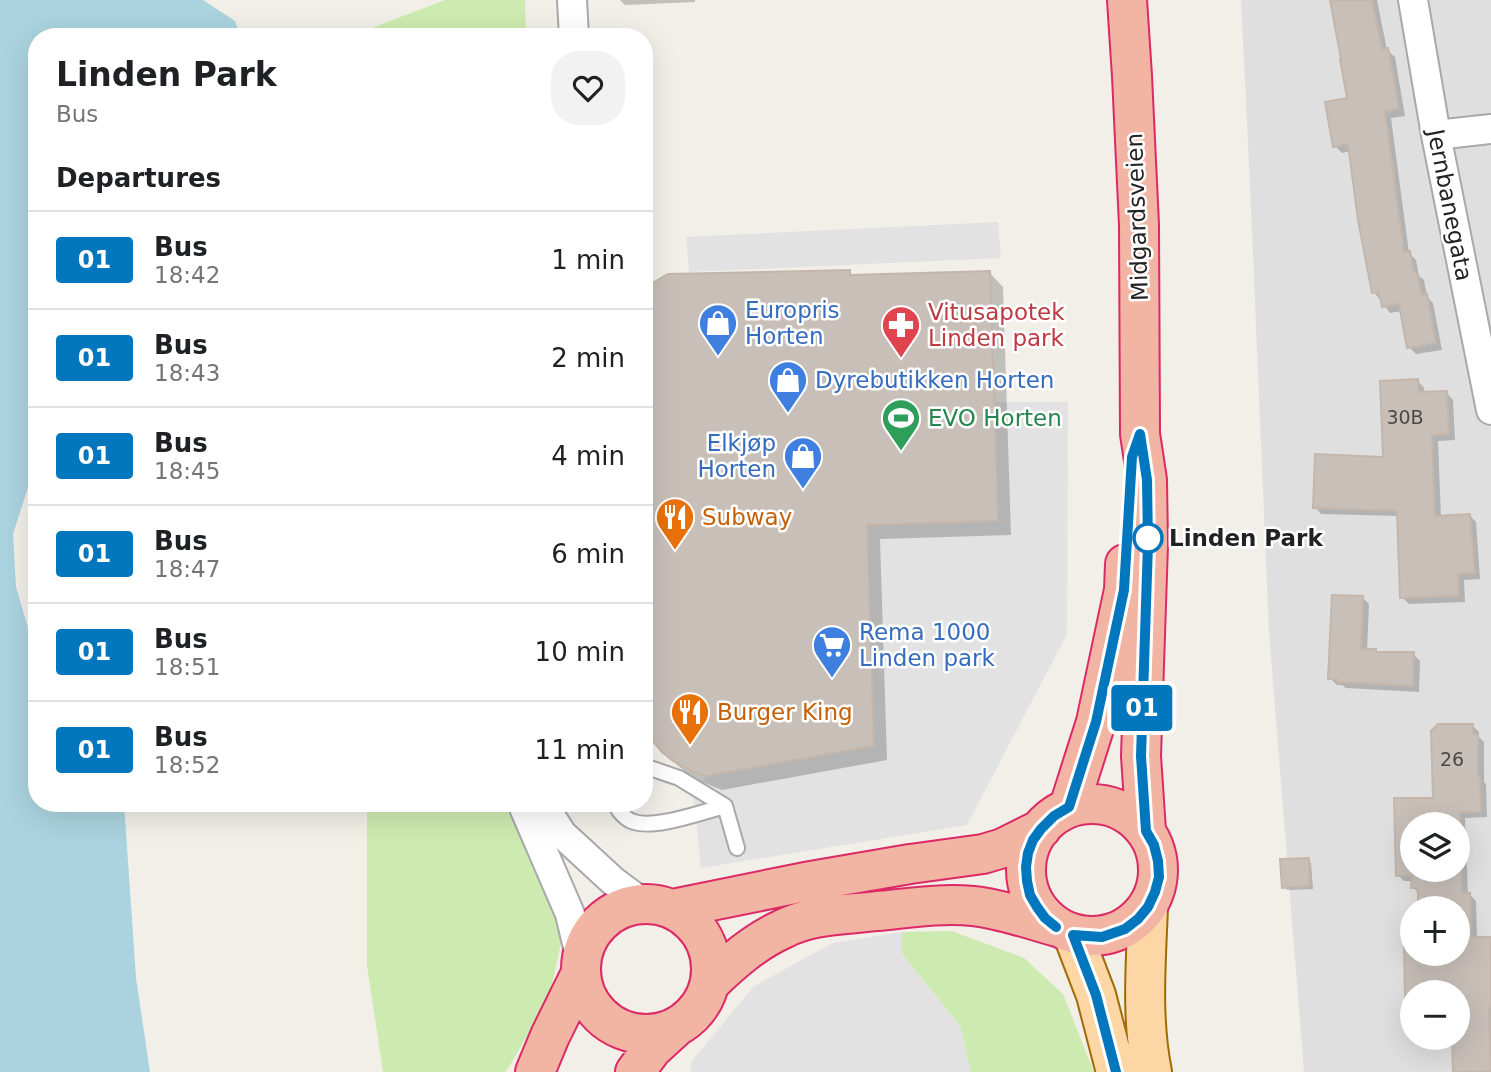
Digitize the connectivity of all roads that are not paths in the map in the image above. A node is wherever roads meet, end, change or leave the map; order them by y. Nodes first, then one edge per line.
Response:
1 (572, 0) edge
2 (1127, 0) edge
3 (1413, 0) edge
4 (574, 28) edge
5 (1491, 129) edge
6 (1436, 135) junction
7 (1491, 410) edge
8 (1140, 434) junction
9 (653, 769) edge
10 (725, 806) junction
11 (526, 812) edge
12 (548, 812) edge
13 (620, 812) edge
14 (1055, 818) junction
15 (1146, 831) junction
16 (737, 848) dead end
17 (658, 906) junction
18 (1148, 907) junction
19 (1065, 931) junction
20 (581, 966) junction
21 (710, 983) junction
22 (675, 1028) junction
23 (535, 1072) edge
24 (635, 1072) edge
25 (1116, 1072) edge
26 (1152, 1072) edge

1 - 4 street
2 - 8 highway, Midgardsveien
3 - 6 street, Jernbanegata
5 - 6 street
6 - 7 street, Jernbanegata
8 - 14 highway, Midgardsveien
8 - 15 highway, Midgardsveien
9 - 10 lane
10 - 13 lane
10 - 16 lane
11 - 20 street
12 - 17 street
14 - 15 highway
14 - 17 highway
14 - 19 highway
15 - 18 highway
17 - 20 highway
17 - 21 highway
18 - 19 highway
18 - 26 main road
19 - 21 highway
19 - 25 main road
20 - 22 highway
20 - 23 highway
21 - 22 highway
22 - 24 highway

